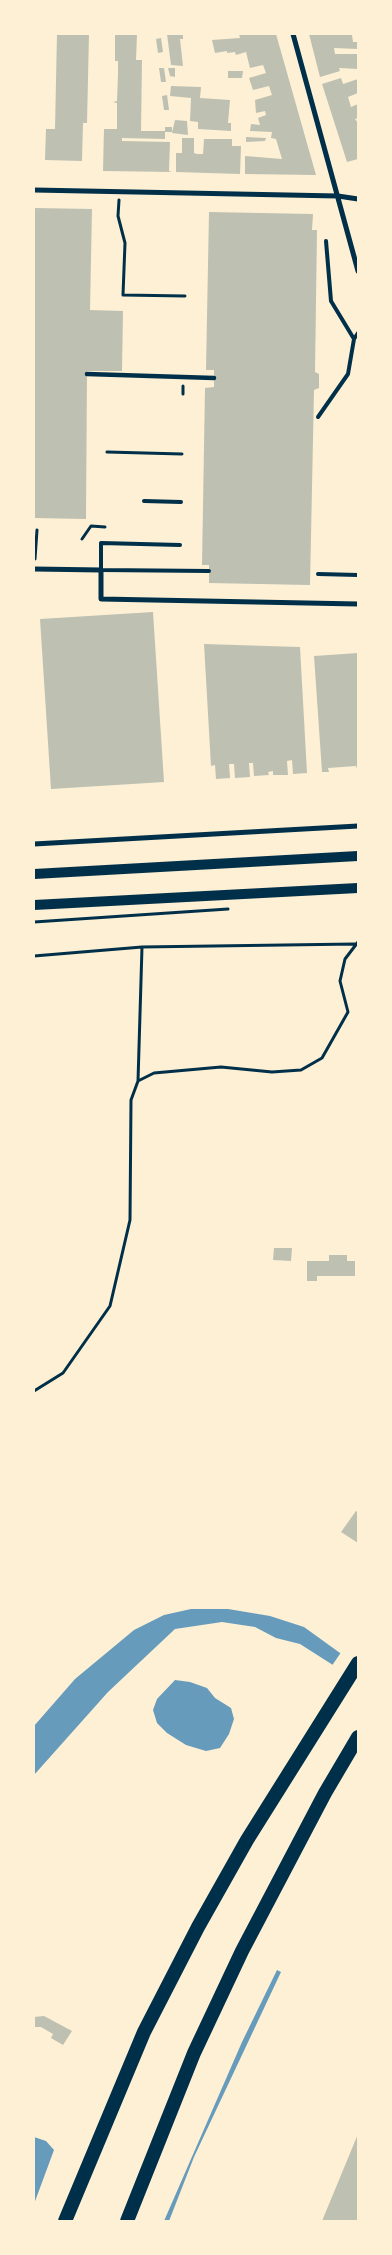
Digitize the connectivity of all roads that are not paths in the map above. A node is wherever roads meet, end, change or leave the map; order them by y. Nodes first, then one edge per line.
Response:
1 (293, 34) edge
2 (34, 190) edge
3 (338, 196) junction
4 (358, 199) edge
5 (326, 241) dead end
6 (358, 271) edge
7 (358, 333) edge
8 (354, 339) junction
9 (87, 374) dead end
10 (214, 378) dead end
11 (318, 417) dead end
12 (144, 501) dead end
13 (181, 502) dead end
14 (180, 545) dead end
15 (34, 569) edge
16 (101, 570) junction
17 (208, 571) dead end
18 (318, 574) dead end
19 (358, 575) edge
20 (358, 604) edge
21 (358, 826) edge
22 (34, 844) edge
23 (358, 856) edge
24 (34, 874) edge
25 (358, 888) edge
26 (34, 905) edge
27 (358, 1663) edge
28 (358, 1737) edge
29 (65, 2221) edge
30 (127, 2221) edge

1 - 3 street
2 - 3 street
3 - 4 street
3 - 6 street
5 - 8 lane
7 - 8 lane
8 - 11 lane
9 - 10 street
12 - 13 lane
14 - 16 lane
15 - 16 street
16 - 17 lane
16 - 20 street
18 - 19 lane
21 - 22 street
23 - 24 main road
25 - 26 main road
27 - 29 highway
28 - 30 highway

